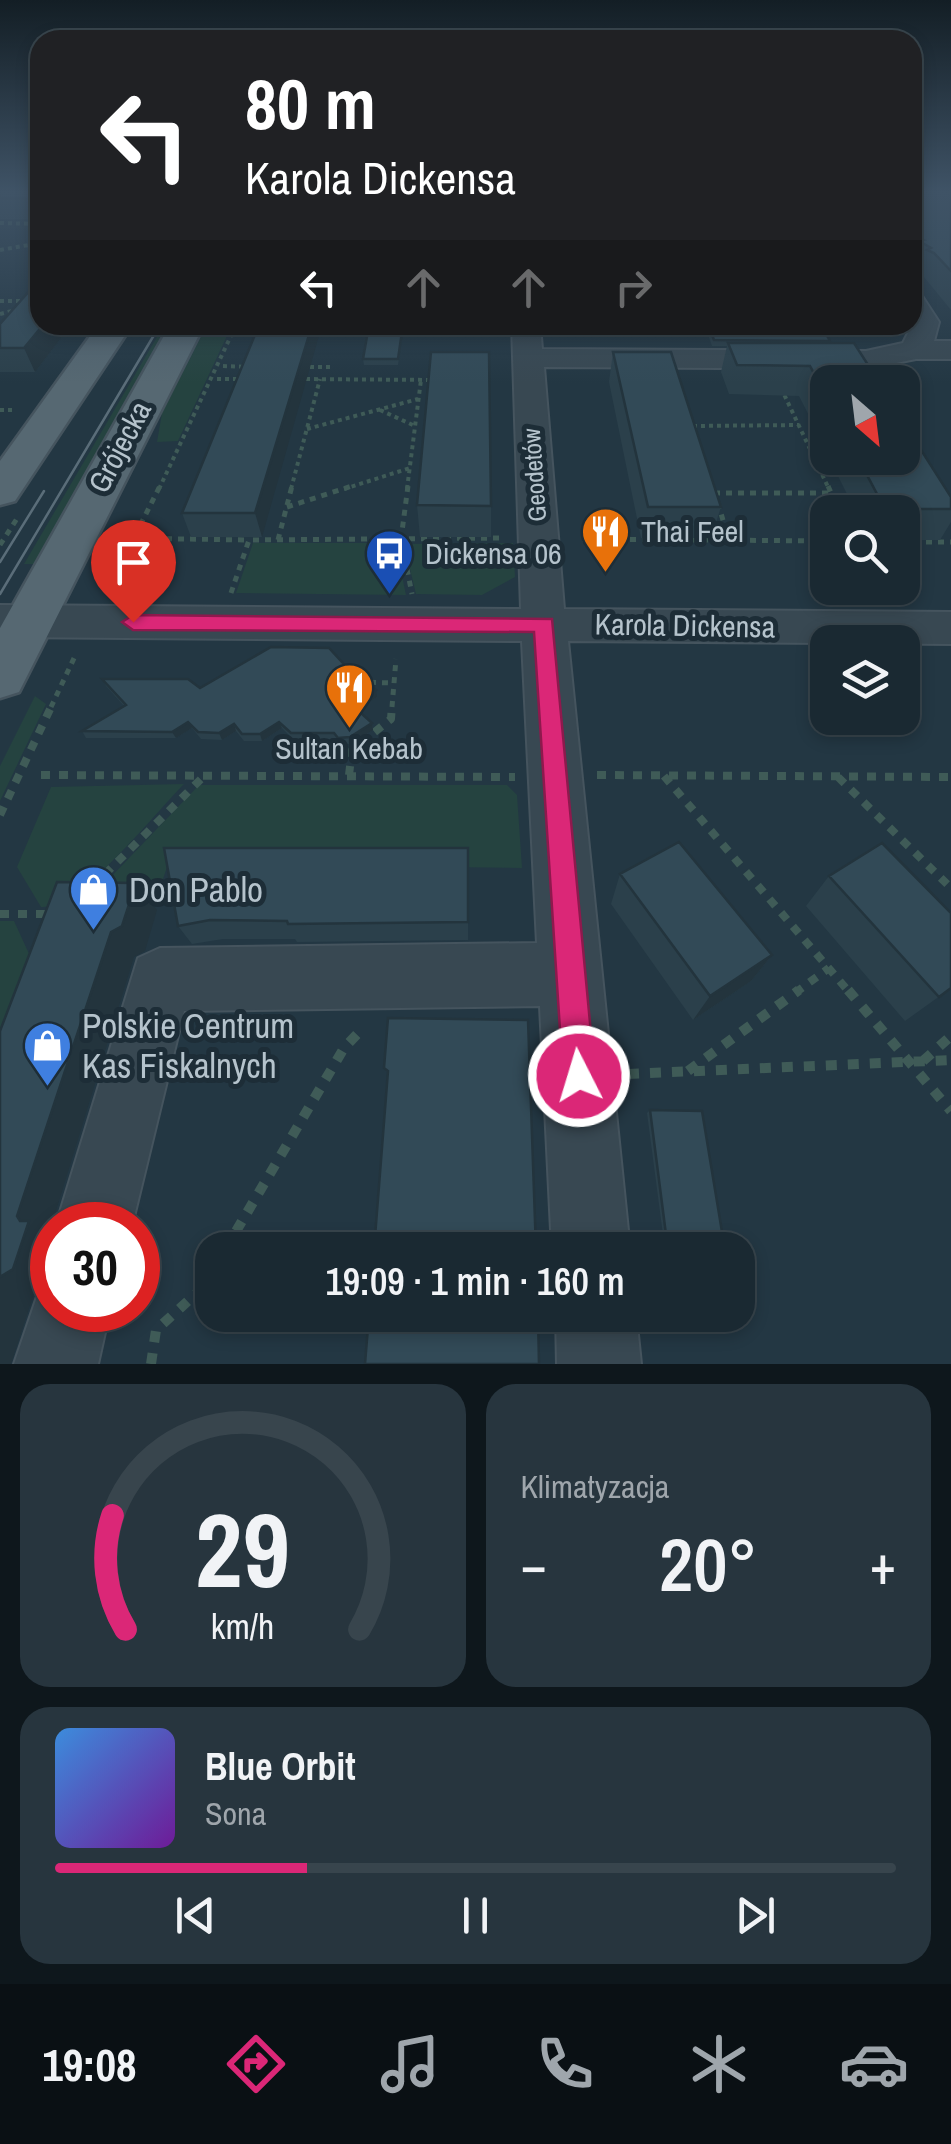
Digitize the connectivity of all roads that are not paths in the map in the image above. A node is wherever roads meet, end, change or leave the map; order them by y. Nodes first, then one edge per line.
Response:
1 (108, 335) edge
2 (181, 335) edge
3 (921, 335) edge
4 (526, 342) edge
5 (916, 350) junction
6 (951, 350) edge
7 (0, 492) edge
8 (15, 621) edge
9 (544, 625) junction
10 (951, 628) edge
11 (0, 677) edge
12 (570, 974) junction
13 (100, 1202) edge
14 (591, 1232) edge
15 (64, 1332) edge
16 (597, 1332) edge
17 (56, 1364) edge
18 (600, 1364) edge

1 - 7 main road
2 - 8 main road, Grójecka
3 - 5 street
4 - 5 street
4 - 9 street, Geodetów
5 - 6 street
8 - 9 street, Karola Dickensa
8 - 11 main road, Grójecka
9 - 10 street, Karola Dickensa
9 - 12 street, Geodetów
12 - 13 street
12 - 14 street, Geodetów
15 - 17 street
16 - 18 street

